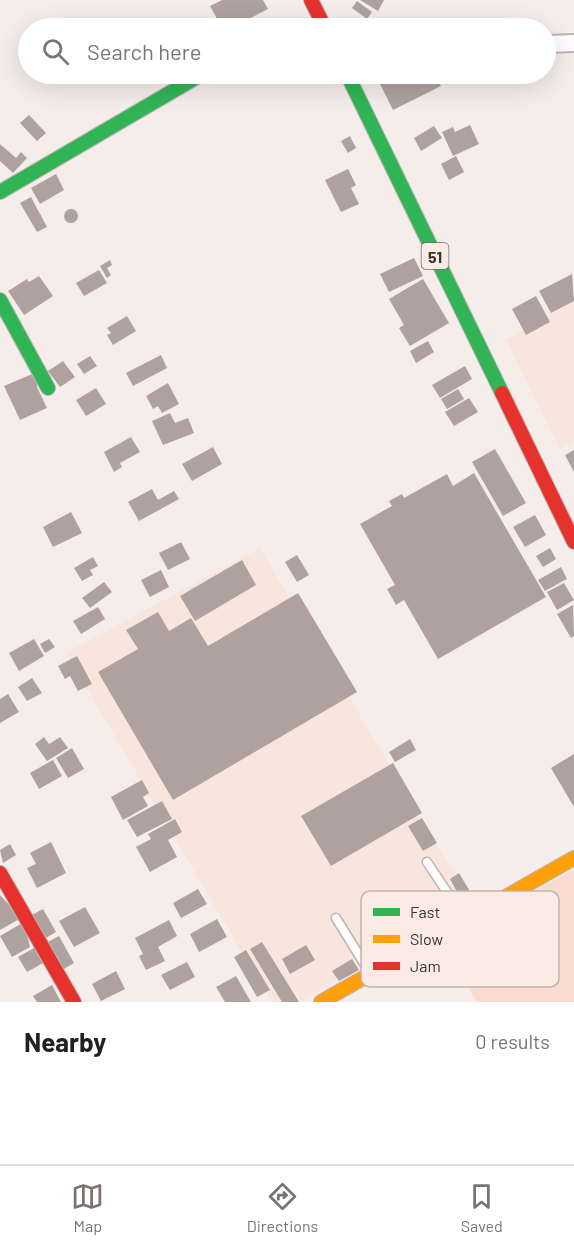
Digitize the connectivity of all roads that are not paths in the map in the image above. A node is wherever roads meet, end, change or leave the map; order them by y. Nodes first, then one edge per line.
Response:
1 (311, 0) edge
2 (320, 18) edge
3 (574, 43) edge
4 (556, 44) edge
5 (185, 84) edge
6 (352, 84) edge
7 (0, 192) edge
8 (0, 300) edge
9 (48, 388) dead end
10 (574, 542) edge
11 (574, 858) edge
12 (427, 862) dead end
13 (0, 873) edge
14 (446, 891) edge
15 (516, 891) edge
16 (336, 918) dead end
17 (361, 958) edge
18 (361, 978) edge
19 (74, 1002) edge
20 (321, 1002) edge

1 - 2 main road
3 - 4 street
5 - 7 main road
6 - 10 main road, 51
8 - 9 main road
11 - 15 main road
12 - 14 lane
13 - 19 main road
16 - 17 lane
18 - 20 main road

